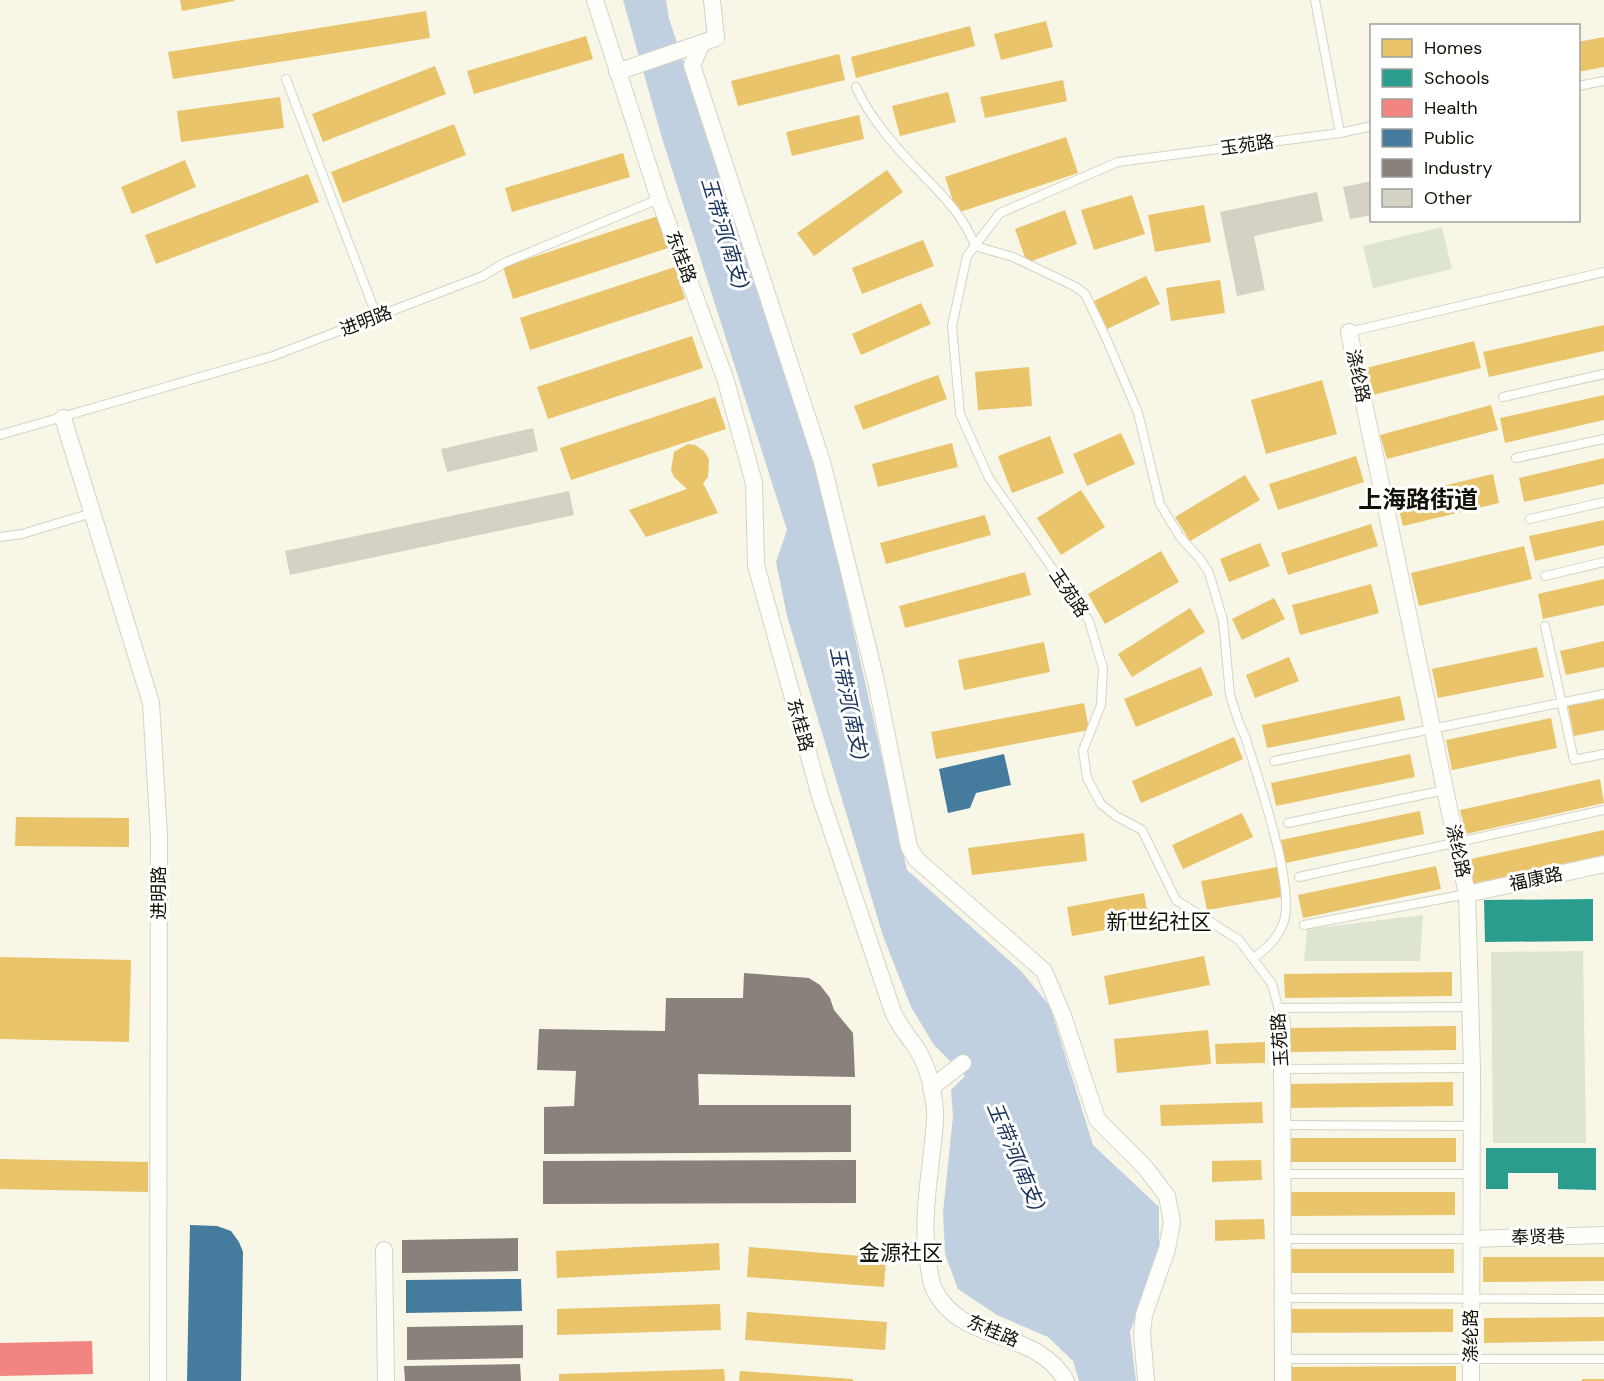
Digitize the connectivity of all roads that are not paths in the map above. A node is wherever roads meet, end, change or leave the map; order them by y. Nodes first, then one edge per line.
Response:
1 (595, 0) edge
2 (712, 0) edge
3 (1315, 0) edge
4 (702, 43) junction
5 (623, 69) junction
6 (286, 79) dead end
7 (1604, 81) edge
8 (1580, 86) edge
9 (856, 87) dead end
10 (1370, 126) edge
11 (1340, 133) junction
12 (659, 199) junction
13 (975, 246) junction
14 (1604, 272) edge
15 (376, 317) junction
16 (1349, 332) joint
17 (1604, 374) edge
18 (1503, 397) dead end
19 (63, 418) junction
20 (0, 435) edge
21 (1604, 439) edge
22 (1516, 458) dead end
23 (1604, 502) edge
24 (92, 513) junction
25 (1530, 519) dead end
26 (0, 537) edge
27 (1604, 562) edge
28 (1545, 576) dead end
29 (1545, 626) dead end
30 (1604, 694) edge
31 (1562, 703) junction
32 (1433, 730) junction
33 (1604, 754) edge
34 (1274, 761) dead end
35 (1445, 790) junction
36 (1604, 810) edge
37 (1288, 823) dead end
38 (1456, 843) junction
39 (1604, 864) edge
40 (1299, 877) dead end
41 (1467, 894) junction
42 (1304, 926) dead end
43 (1253, 958) junction
44 (1052, 992) junction
45 (1039, 1003) dead end
46 (1470, 1006) junction
47 (1280, 1015) junction
48 (963, 1063) dead end
49 (1472, 1068) junction
50 (1282, 1069) junction
51 (931, 1088) junction
52 (1282, 1125) junction
53 (1472, 1126) junction
54 (1282, 1174) junction
55 (1472, 1174) junction
56 (1604, 1235) edge
57 (1283, 1239) junction
58 (1471, 1239) junction
59 (384, 1250) dead end
60 (1283, 1298) junction
61 (1471, 1298) junction
62 (1604, 1299) edge
63 (1283, 1359) junction
64 (1471, 1359) junction
65 (1604, 1359) edge
66 (158, 1381) edge
67 (386, 1381) edge
68 (1066, 1381) edge
69 (1146, 1381) edge
70 (1283, 1381) edge
71 (1471, 1381) edge

1 - 5 street, 东桂路
2 - 4 street
3 - 11 lane
4 - 5 street
4 - 44 street
5 - 12 street, 东桂路
6 - 15 lane
7 - 8 lane
9 - 13 lane
10 - 11 lane, 玉苑路
11 - 13 lane, 玉苑路
12 - 15 lane, 进明路
12 - 51 street, 东桂路
13 - 43 lane, 玉苑路
13 - 43 lane
14 - 16 lane
15 - 19 lane, 进明路
16 - 32 street, 涤纶路
17 - 18 lane
19 - 20 lane, 进明路
19 - 24 street, 进明路
21 - 22 lane
23 - 25 lane
24 - 26 lane
24 - 66 street, 进明路
27 - 28 lane
29 - 31 lane
30 - 31 lane
31 - 32 lane
31 - 33 lane
32 - 34 lane
32 - 35 street, 涤纶路
35 - 37 lane
35 - 38 street, 涤纶路
36 - 38 lane
38 - 40 lane
38 - 41 street, 涤纶路
39 - 41 street, 福康路
41 - 42 lane
41 - 46 street, 涤纶路
43 - 47 lane, 玉苑路
44 - 45 street
44 - 69 street
46 - 47 lane
46 - 49 street, 涤纶路
47 - 50 street, 玉苑路
48 - 51 street
49 - 50 lane
49 - 53 street, 涤纶路
50 - 52 street, 玉苑路
51 - 68 street, 东桂路
52 - 53 lane
52 - 54 street, 玉苑路
53 - 55 street, 涤纶路
54 - 55 lane
54 - 57 street, 玉苑路
55 - 58 street, 涤纶路
56 - 58 street, 奉贤巷
57 - 58 lane
57 - 60 street, 玉苑路
58 - 61 street, 涤纶路
59 - 67 street
60 - 61 lane
60 - 63 street, 玉苑路
61 - 62 lane
61 - 64 street, 涤纶路
63 - 64 lane
63 - 70 street, 玉苑路
64 - 65 lane
64 - 71 street, 涤纶路

